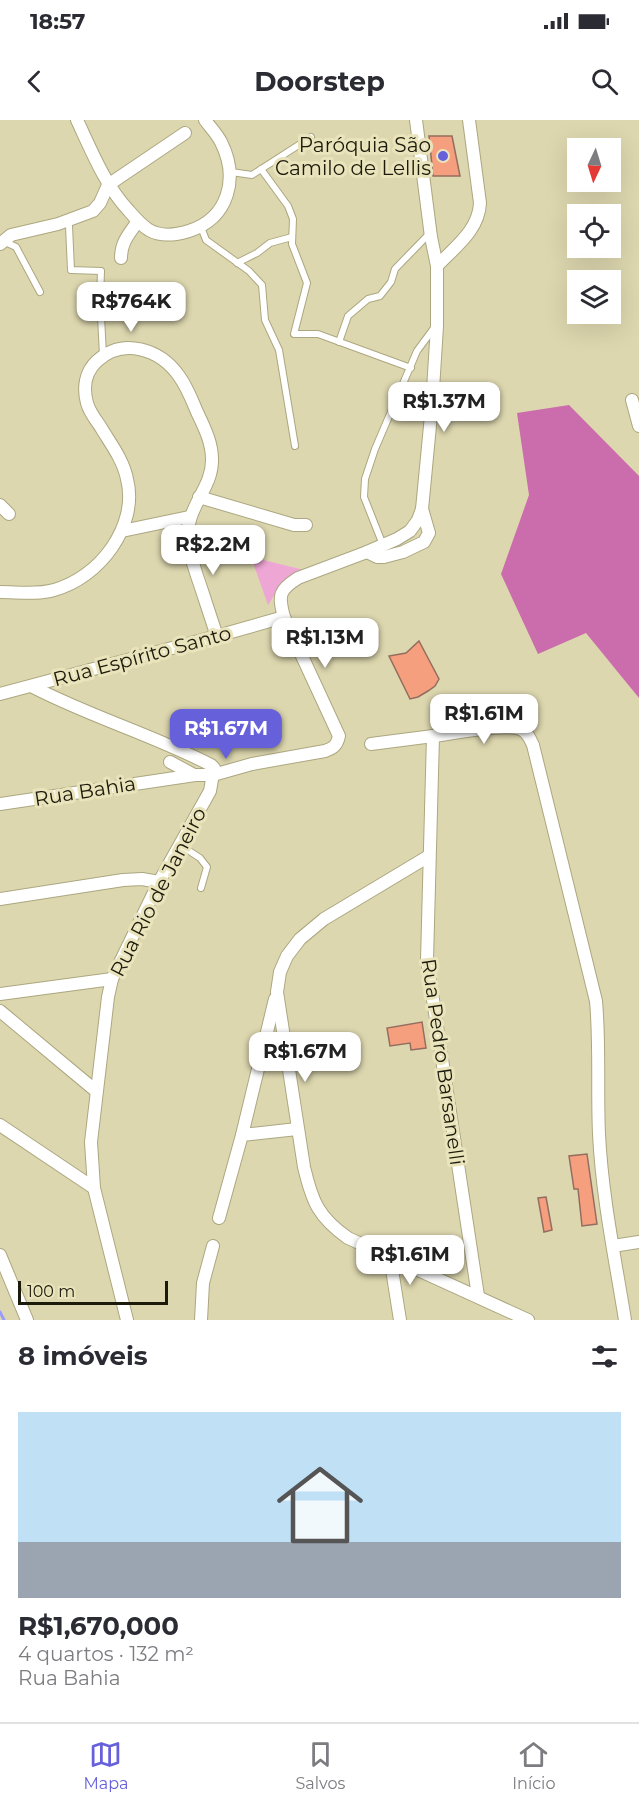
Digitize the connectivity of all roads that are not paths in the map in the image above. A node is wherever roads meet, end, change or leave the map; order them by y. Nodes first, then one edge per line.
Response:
1 (77, 120) edge
2 (205, 120) edge
3 (416, 120) edge
4 (469, 120) edge
5 (185, 133) dead end
6 (311, 137) dead end
7 (261, 169) junction
8 (231, 172) junction
9 (108, 185) junction
10 (138, 221) junction
11 (69, 226) dead end
12 (201, 227) junction
13 (431, 233) junction
14 (292, 237) junction
15 (1, 242) edge
16 (121, 258) dead end
17 (237, 263) junction
18 (437, 266) junction
19 (40, 292) dead end
20 (436, 326) junction
21 (339, 342) junction
22 (103, 356) junction
23 (411, 368) junction
24 (632, 399) dead end
25 (639, 426) edge
26 (295, 447) dead end
27 (199, 497) junction
28 (422, 509) junction
29 (189, 517) junction
30 (306, 525) dead end
31 (122, 531) junction
32 (383, 545) junction
33 (367, 552) junction
34 (0, 592) edge
35 (284, 616) junction
36 (217, 636) junction
37 (33, 687) junction
38 (0, 694) edge
39 (433, 736) junction
40 (371, 744) dead end
41 (182, 750) junction
42 (170, 762) junction
43 (195, 775) junction
44 (213, 775) junction
45 (153, 781) junction
46 (207, 795) junction
47 (0, 804) edge
48 (180, 845) junction
49 (429, 856) junction
50 (159, 882) junction
51 (201, 888) dead end
52 (0, 899) edge
53 (112, 979) junction
54 (277, 992) junction
55 (0, 994) edge
56 (0, 1011) edge
57 (96, 1091) junction
58 (0, 1125) edge
59 (297, 1129) junction
60 (242, 1135) junction
61 (94, 1188) junction
62 (219, 1218) dead end
63 (639, 1242) edge
64 (213, 1246) dead end
65 (613, 1246) junction
66 (0, 1255) edge
67 (390, 1257) junction
68 (478, 1296) junction
69 (523, 1319) edge
70 (27, 1320) edge
71 (127, 1320) edge
72 (201, 1320) edge
73 (400, 1320) edge
74 (625, 1320) edge

1 - 9 street
2 - 8 street
3 - 13 street
4 - 18 street
5 - 9 street
6 - 7 lane
7 - 8 lane
7 - 14 lane
8 - 12 street
9 - 10 street
9 - 15 street
10 - 12 street
10 - 16 street
11 - 22 lane
12 - 17 lane
13 - 18 street
13 - 21 lane
14 - 17 lane
14 - 21 lane
15 - 19 lane
17 - 26 lane
18 - 20 street
20 - 23 lane
20 - 28 street
21 - 23 lane
22 - 27 street
22 - 31 street
23 - 32 lane
24 - 25 street
27 - 29 street
27 - 30 street
28 - 32 street
28 - 33 street
29 - 31 street
29 - 36 street
31 - 34 street
32 - 33 street
33 - 35 street
35 - 36 street, Rua Espírito Santo
35 - 44 street, Rua Bahia
36 - 37 street, Rua Espírito Santo
37 - 38 street, Rua Espírito Santo
37 - 41 street
39 - 40 street
39 - 49 street, Rua Pedro Barsanelli
39 - 65 street
41 - 42 street
41 - 44 street
42 - 43 street
42 - 45 street
43 - 44 street, Rua Bahia
43 - 45 street, Rua Bahia
43 - 46 street
44 - 46 street, Rua Rio de Janeiro
45 - 47 street, Rua Bahia
46 - 48 street, Rua Rio de Janeiro
48 - 50 street, Rua Rio de Janeiro
48 - 51 lane
49 - 54 street
49 - 68 street, Rua Pedro Barsanelli
50 - 52 street
50 - 53 street, Rua Rio de Janeiro
53 - 55 street
53 - 57 street, Rua Rio de Janeiro
54 - 59 street
54 - 60 street
56 - 57 street
57 - 61 street, Rua Rio de Janeiro
58 - 61 street
59 - 60 street
59 - 67 street
60 - 62 street
61 - 71 street, Rua Rio de Janeiro
63 - 65 street
64 - 72 street
65 - 74 street
66 - 70 street
67 - 68 street
67 - 73 street
68 - 69 street

